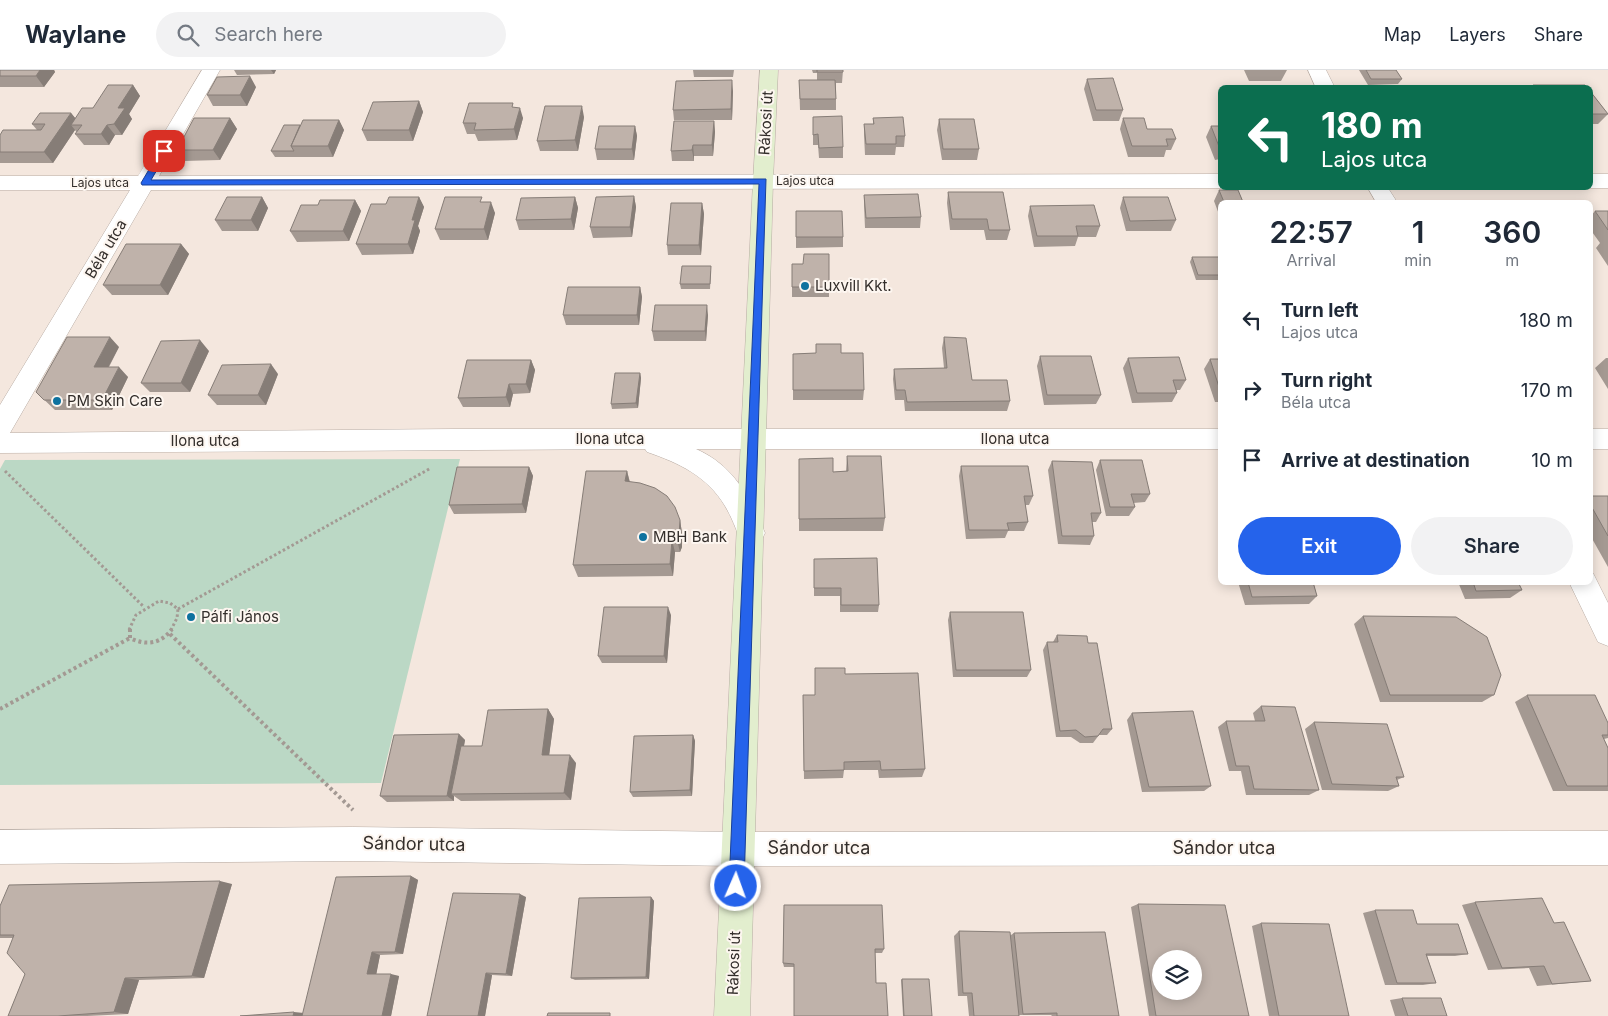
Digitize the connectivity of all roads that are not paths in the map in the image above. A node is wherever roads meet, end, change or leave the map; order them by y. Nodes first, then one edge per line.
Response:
1 (211, 70) edge
2 (769, 70) edge
3 (1317, 70) edge
4 (1324, 85) edge
5 (763, 181) junction
6 (1218, 181) edge
7 (1593, 181) edge
8 (1608, 181) edge
9 (0, 183) edge
10 (145, 183) junction
11 (0, 427) edge
12 (638, 439) junction
13 (754, 439) junction
14 (1218, 439) edge
15 (1593, 439) edge
16 (1608, 439) edge
17 (1, 455) edge
18 (751, 533) junction
19 (1584, 585) edge
20 (1608, 634) edge
21 (0, 848) edge
22 (738, 848) junction
23 (1608, 848) edge
24 (732, 1016) edge

1 - 10 street, Béla utca
2 - 5 main road, Rákosi út
3 - 4 street
5 - 6 street, Lajos utca
5 - 10 street, Lajos utca
5 - 13 main road, Rákosi út
7 - 8 street
9 - 10 street, Lajos utca
10 - 11 street, Béla utca
12 - 13 street, Ilona utca
12 - 17 street, Ilona utca
12 - 18 street
13 - 14 street, Ilona utca
13 - 18 main road, Rákosi út
15 - 16 street
18 - 22 main road, Rákosi út
19 - 20 street
21 - 22 street, Sándor utca
22 - 23 street, Sándor utca
22 - 24 main road, Rákosi út

